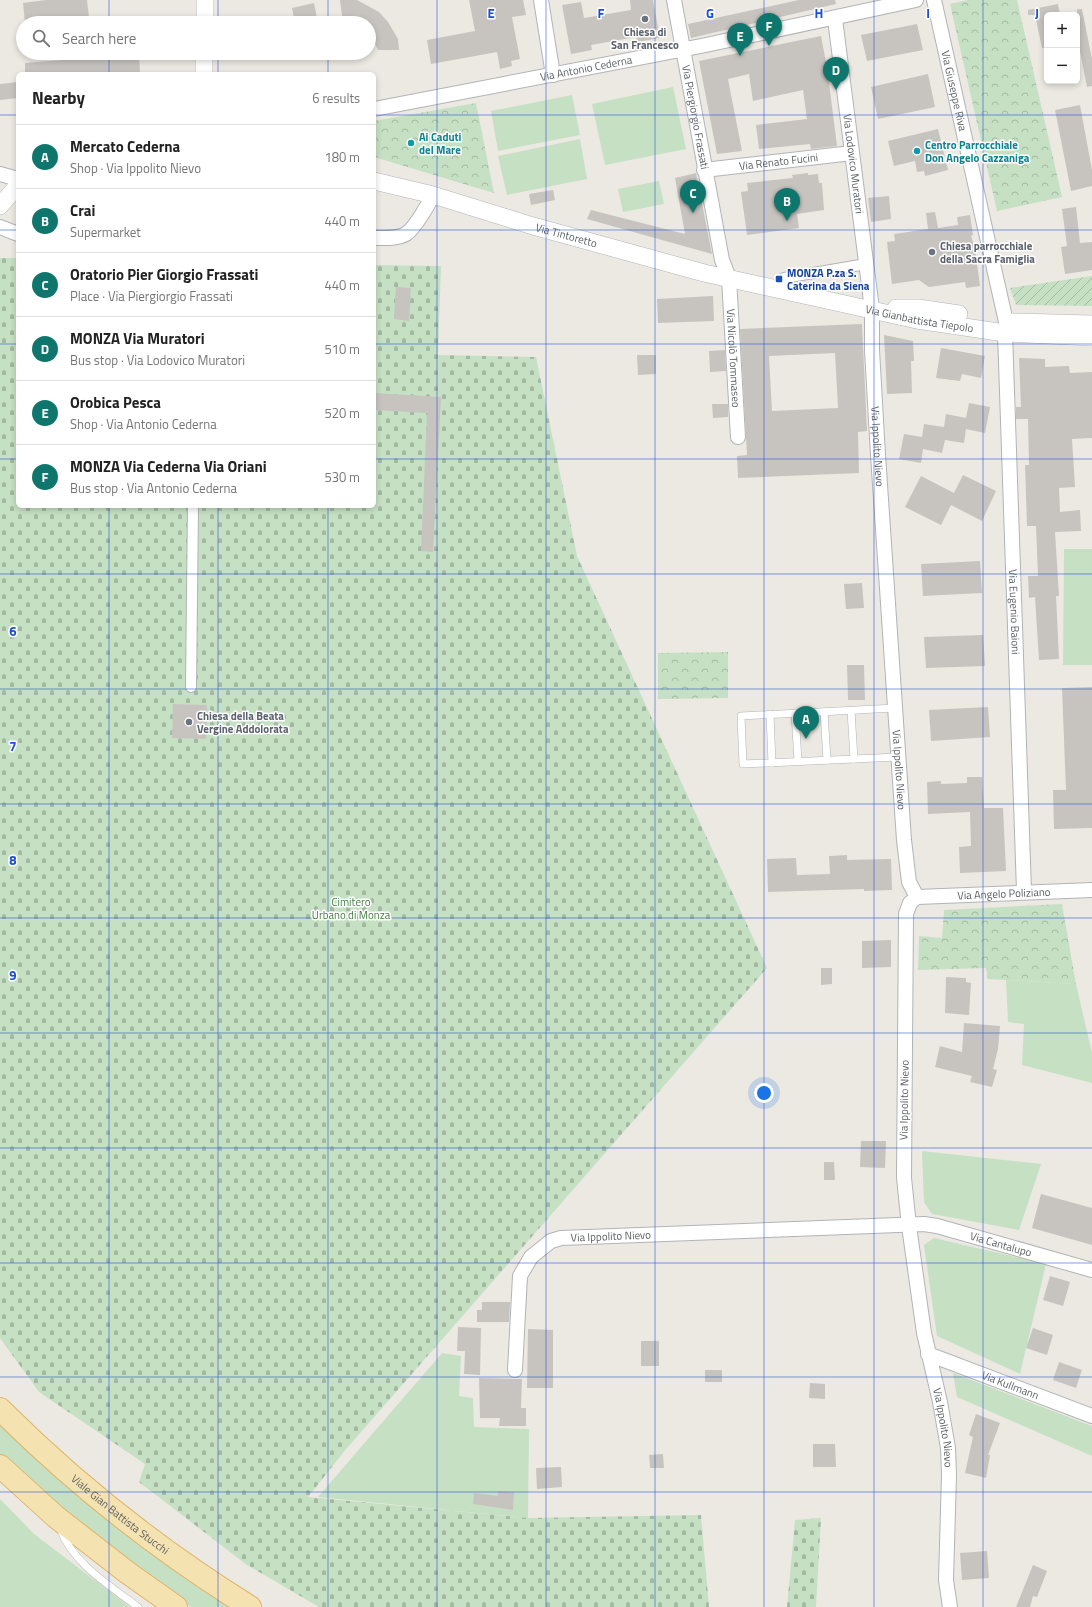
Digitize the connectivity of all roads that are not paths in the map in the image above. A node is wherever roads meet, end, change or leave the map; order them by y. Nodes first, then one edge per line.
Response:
1 (205, 0) edge
2 (541, 0) edge
3 (674, 0) edge
4 (916, 0) edge
5 (934, 0) edge
6 (205, 16) edge
7 (835, 19) junction
8 (683, 50) junction
9 (204, 60) edge
10 (204, 72) edge
11 (553, 75) junction
12 (376, 109) edge
13 (852, 153) junction
14 (704, 170) junction
15 (0, 174) edge
16 (16, 179) edge
17 (376, 179) edge
18 (376, 181) edge
19 (16, 187) edge
20 (406, 188) junction
21 (433, 195) junction
22 (0, 206) edge
23 (0, 227) edge
24 (16, 233) edge
25 (376, 238) edge
26 (866, 264) junction
27 (729, 278) junction
28 (776, 288) junction
29 (872, 308) junction
30 (1092, 324) edge
31 (1005, 327) junction
32 (1092, 337) edge
33 (738, 437) dead end
34 (193, 508) edge
35 (191, 687) dead end
36 (895, 708) junction
37 (851, 711) junction
38 (824, 712) junction
39 (795, 713) junction
40 (770, 714) junction
41 (898, 757) junction
42 (854, 759) junction
43 (827, 760) junction
44 (798, 761) junction
45 (772, 762) junction
46 (1092, 890) edge
47 (1024, 891) junction
48 (916, 897) junction
49 (909, 1226) junction
50 (1092, 1270) edge
51 (928, 1354) junction
52 (515, 1370) dead end
53 (0, 1408) edge
54 (1092, 1416) edge
55 (0, 1466) edge
56 (56, 1517) junction
57 (138, 1607) edge
58 (176, 1607) edge
59 (250, 1607) edge
60 (950, 1607) edge

1 - 6 street
2 - 11 street
3 - 8 street, Via Piergiorgio Frassati
4 - 7 street, Via Antonio Cederna
5 - 31 street, Via Giuseppe Riva
7 - 8 street, Via Antonio Cederna
7 - 13 street, Via Lodovico Muratori
8 - 11 street, Via Antonio Cederna
8 - 14 street, Via Piergiorgio Frassati
9 - 10 street
11 - 12 street, Via Antonio Cederna
13 - 14 street, Via Renato Fucini
13 - 26 street, Via Lodovico Muratori
14 - 27 street, Via Piergiorgio Frassati
15 - 16 street
17 - 20 street, Via Tintoretto
18 - 20 street, Via Tintoretto
19 - 22 street
20 - 21 street, Via Tintoretto
21 - 25 street
21 - 27 street, Via Tintoretto
23 - 24 street
26 - 28 street
26 - 29 street, Via Lodovico Muratori
27 - 28 street, Via Tintoretto
27 - 33 street, Via Nicolò Tommaseo
28 - 29 street, Via Gianbattista Tiepolo
29 - 31 street, Via Gianbattista Tiepolo
29 - 36 street, Via Ippolito Nievo
30 - 31 street, Via Gianbattista Tiepolo
31 - 32 street, Via Gianbattista Tiepolo
31 - 47 street, Via Eugenio Baioni
34 - 35 street
36 - 37 lane
36 - 41 street, Via Ippolito Nievo
37 - 38 lane
37 - 42 lane
38 - 39 lane
38 - 43 lane
39 - 40 lane
39 - 44 lane
40 - 45 lane
40 - 45 lane
41 - 42 lane
41 - 48 street, Via Ippolito Nievo
42 - 43 lane
43 - 44 lane
44 - 45 lane
46 - 47 street, Via Angelo Poliziano
47 - 48 street, Via Angelo Poliziano
48 - 49 street, Via Ippolito Nievo
49 - 50 street, Via Cantalupo
49 - 51 street, Via Ippolito Nievo
49 - 52 street, Via Ippolito Nievo
51 - 54 street, Via Kullmann
51 - 60 street, Via Ippolito Nievo
53 - 59 main road, Viale Gian Battista Stucchi
55 - 56 main road
56 - 57 lane
56 - 58 main road

